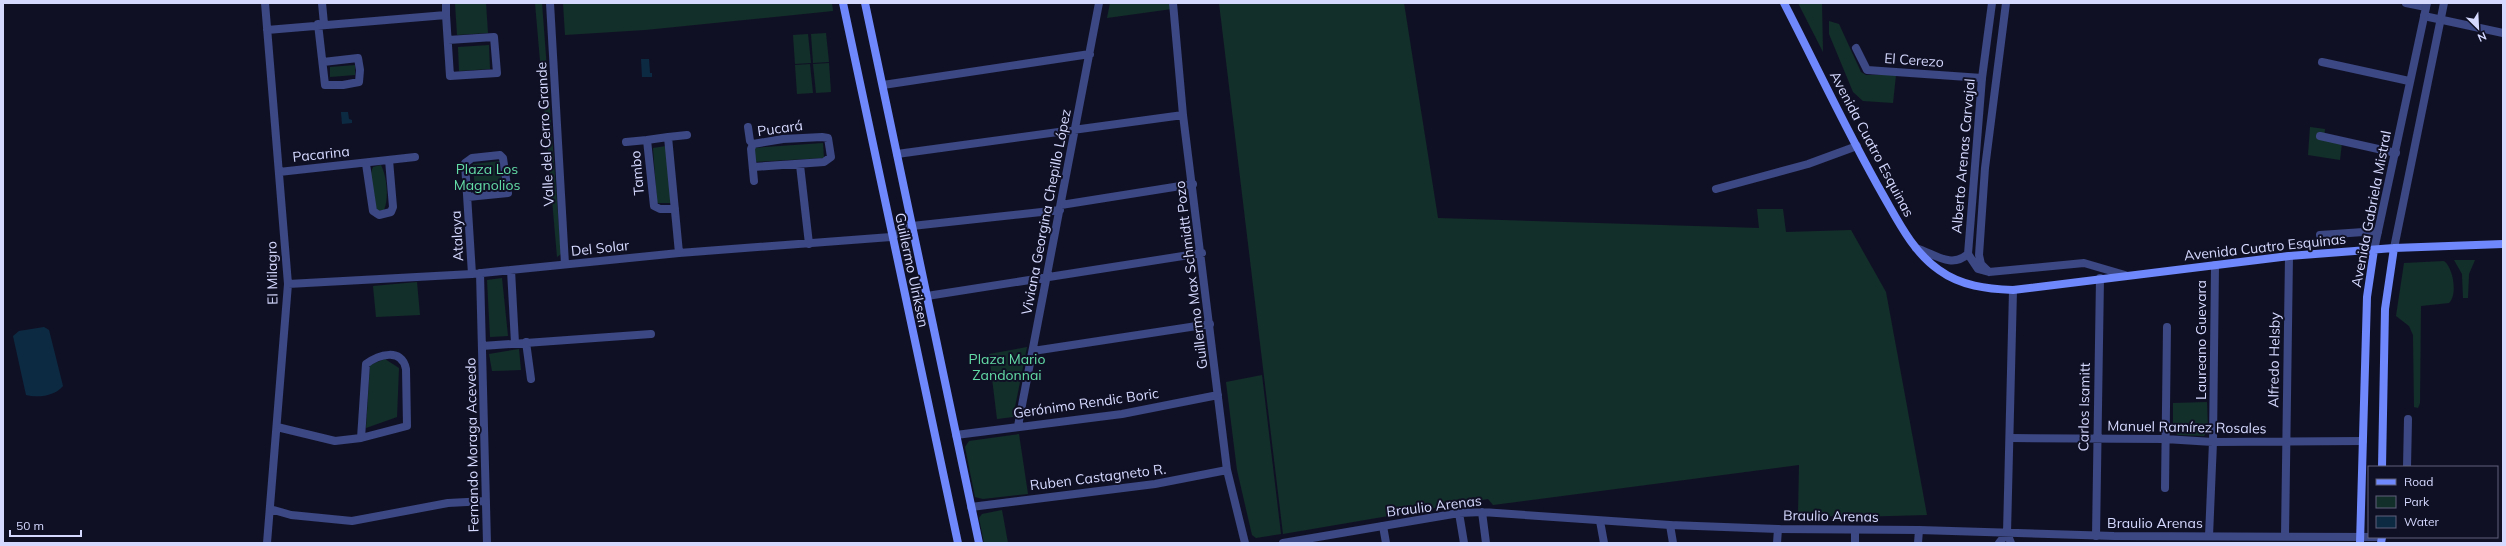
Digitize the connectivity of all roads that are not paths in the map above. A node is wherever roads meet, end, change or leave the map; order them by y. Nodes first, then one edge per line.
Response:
1 (265, 3) edge
2 (322, 3) edge
3 (446, 3) edge
4 (550, 3) edge
5 (843, 3) edge
6 (865, 3) edge
7 (1100, 3) edge
8 (1173, 3) edge
9 (1784, 3) edge
10 (1986, 3) edge
11 (1992, 3) edge
12 (2006, 3) edge
13 (2406, 3) edge
14 (2444, 3) edge
15 (2427, 5) edge
16 (446, 15) junction
17 (2424, 16) junction
18 (2441, 20) junction
19 (321, 24) junction
20 (267, 30) junction
21 (2503, 33) edge
22 (448, 40) junction
23 (1856, 48) dead end
24 (1090, 54) junction
25 (323, 62) junction
26 (2322, 62) dead end
27 (1982, 78) junction
28 (2410, 81) junction
29 (883, 84) junction
30 (1183, 115) junction
31 (748, 126) dead end
32 (1075, 131) junction
33 (687, 135) dead end
34 (2320, 136) dead end
35 (668, 137) junction
36 (647, 140) junction
37 (626, 142) dead end
38 (753, 144) junction
39 (1857, 146) junction
40 (2396, 153) junction
41 (897, 154) junction
42 (415, 157) dead end
43 (389, 160) junction
44 (366, 164) junction
45 (800, 165) junction
46 (753, 167) junction
47 (279, 172) junction
48 (754, 181) dead end
49 (1193, 184) junction
50 (1716, 189) dead end
51 (468, 197) junction
52 (1061, 208) junction
53 (675, 209) junction
54 (912, 226) junction
55 (2378, 231) junction
56 (2320, 235) dead end
57 (891, 237) junction
58 (809, 244) junction
59 (2503, 244) edge
60 (1916, 248) junction
61 (2394, 248) junction
62 (2374, 250) junction
63 (679, 253) junction
64 (1202, 253) junction
65 (1968, 254) junction
66 (2289, 256) junction
67 (2092, 263) junction
68 (565, 264) junction
69 (2215, 265) junction
70 (511, 270) junction
71 (1990, 272) junction
72 (476, 273) junction
73 (2125, 275) junction
74 (2100, 278) junction
75 (1046, 279) junction
76 (288, 284) junction
77 (2014, 290) junction
78 (927, 296) junction
79 (1210, 324) junction
80 (2167, 327) dead end
81 (651, 334) dead end
82 (526, 342) junction
83 (515, 343) junction
84 (482, 346) junction
85 (1033, 351) junction
86 (531, 379) dead end
87 (1218, 395) junction
88 (2408, 419) dead end
89 (1018, 426) junction
90 (277, 427) junction
91 (956, 435) junction
92 (361, 438) junction
93 (2011, 438) junction
94 (2096, 438) junction
95 (2165, 439) junction
96 (2286, 441) junction
97 (2363, 441) junction
98 (2213, 442) junction
99 (2382, 466) edge
100 (2407, 466) edge
101 (1227, 470) junction
102 (2165, 488) dead end
103 (486, 501) junction
104 (971, 507) junction
105 (270, 509) junction
106 (1482, 512) junction
107 (1459, 513) junction
108 (1600, 521) junction
109 (1670, 525) junction
110 (1383, 526) junction
111 (1778, 529) junction
112 (1855, 530) junction
113 (1918, 530) junction
114 (2007, 533) junction
115 (2096, 536) junction
116 (2209, 536) junction
117 (2285, 536) junction
118 (2375, 538) edge
119 (1322, 540) edge
120 (2114, 540) edge
121 (2360, 540) edge
122 (267, 543) edge
123 (487, 543) edge
124 (958, 543) edge
125 (979, 543) edge
126 (1245, 543) edge
127 (1283, 543) edge
128 (1386, 543) edge
129 (1464, 543) edge
130 (1486, 543) edge
131 (1604, 543) edge
132 (1673, 543) edge
133 (1777, 543) edge
134 (1854, 543) edge
135 (1918, 543) edge
136 (1999, 543) edge
137 (2011, 543) edge

1 - 20 street, El Milagro
2 - 19 street
3 - 16 street
4 - 68 street, Valle del Cerro Grande
5 - 57 main road, Guillermo Ulriksen
6 - 29 main road, Guillermo Ulriksen
7 - 24 street, Viviana Georgina Chepillo López
8 - 30 street, Guillermo Max Schmidtt Pozo
9 - 39 main road, Avenida Cuatro Esquinas
10 - 11 street
11 - 27 street, Alberto Arenas Carvajal
12 - 71 street, Alberto Arenas Carvajal
13 - 15 street
14 - 18 street
15 - 17 street, Avenida Gabriela Mistral
16 - 19 street
16 - 22 street
17 - 18 street
17 - 28 street, Avenida Gabriela Mistral
18 - 21 street
18 - 61 street
19 - 20 street
19 - 25 street
20 - 47 street, El Milagro
22 - 22 street
23 - 27 street, El Cerezo
24 - 29 street
24 - 32 street, Viviana Georgina Chepillo López
25 - 25 street
26 - 28 street
27 - 65 street, Alberto Arenas Carvajal
28 - 40 street, Avenida Gabriela Mistral
29 - 41 main road, Guillermo Ulriksen
30 - 32 street
30 - 49 street, Guillermo Max Schmidtt Pozo
31 - 38 street
32 - 41 street
32 - 52 street, Viviana Georgina Chepillo López
33 - 35 street, Tambo
34 - 40 street
35 - 36 street, Tambo
35 - 53 street
36 - 37 street, Tambo
36 - 53 street, Tambo
38 - 45 street, Pucará
38 - 46 street, Pucará
39 - 50 street
39 - 60 main road, Avenida Cuatro Esquinas
40 - 55 street, Avenida Gabriela Mistral
41 - 54 main road, Guillermo Ulriksen
42 - 43 street, Pacarina
43 - 44 street, Pacarina
43 - 44 street, Pacarina
44 - 47 street, Pacarina
45 - 46 street, Pucará
45 - 58 street
46 - 48 street
47 - 76 street, El Milagro
49 - 52 street
49 - 64 street, Guillermo Max Schmidtt Pozo
51 - 51 street, Atalaya
51 - 72 street, Atalaya
52 - 54 street
52 - 75 street, Viviana Georgina Chepillo López
53 - 63 street
54 - 57 street, Del Solar
54 - 78 main road, Guillermo Ulriksen
55 - 56 street
55 - 62 street, Avenida Gabriela Mistral
57 - 58 street, Del Solar
57 - 124 main road, Guillermo Ulriksen
58 - 63 street, Del Solar
59 - 61 main road, Avenida Cuatro Esquinas
60 - 65 street, Alberto Arenas Carvajal
60 - 77 main road, Avenida Cuatro Esquinas
61 - 62 main road, Avenida Cuatro Esquinas
61 - 99 main road
62 - 66 main road, Avenida Cuatro Esquinas
62 - 97 main road, Avenida Gabriela Mistral
63 - 68 street, Del Solar
64 - 75 street
64 - 79 street, Guillermo Max Schmidtt Pozo
65 - 71 street
66 - 69 main road, Avenida Cuatro Esquinas
66 - 96 street, Alfredo Helsby
67 - 71 street
67 - 73 street
67 - 74 street
68 - 70 street, Del Solar
69 - 73 main road, Avenida Cuatro Esquinas
69 - 98 street, Laureano Guevara
70 - 72 street, Del Solar
70 - 83 street
72 - 76 street, Del Solar
72 - 84 street, Fernando Moraga Acevedo
73 - 74 main road, Avenida Cuatro Esquinas
74 - 77 main road, Avenida Cuatro Esquinas
74 - 94 street, Carlos Isamitt
75 - 78 street
75 - 85 street, Viviana Georgina Chepillo López
76 - 90 street, El Milagro
77 - 93 street
78 - 91 main road, Guillermo Ulriksen
79 - 85 street
79 - 87 street, Guillermo Max Schmidtt Pozo
80 - 95 street
81 - 82 street, Fernando Moraga Acevedo
82 - 83 street, Fernando Moraga Acevedo
82 - 86 street
83 - 84 street, Fernando Moraga Acevedo
84 - 103 street, Fernando Moraga Acevedo
85 - 89 street, Viviana Georgina Chepillo López
87 - 89 street, Gerónimo Rendic Boric
87 - 101 street, Guillermo Max Schmidtt Pozo
88 - 100 street
89 - 91 street, Gerónimo Rendic Boric
90 - 92 street
90 - 105 street, El Milagro
91 - 104 main road, Guillermo Ulriksen
92 - 92 street
93 - 94 street, Manuel Ramírez Rosales
93 - 114 street
94 - 95 street, Manuel Ramírez Rosales
94 - 115 street, Carlos Isamitt
95 - 98 street, Manuel Ramírez Rosales
95 - 102 street
96 - 97 street, Manuel Ramírez Rosales
96 - 98 street, Manuel Ramírez Rosales
96 - 117 street, Alfredo Helsby
97 - 121 main road, Avenida Gabriela Mistral
98 - 116 street, Laureano Guevara
101 - 104 street, Ruben Castagneto R.
101 - 126 street, Guillermo Max Schmidtt Pozo
103 - 105 street
103 - 123 street, Fernando Moraga Acevedo
104 - 125 main road, Guillermo Ulriksen
105 - 122 street, El Milagro
106 - 107 street, Braulio Arenas
106 - 108 street, Braulio Arenas
106 - 130 street
107 - 110 street, Braulio Arenas
107 - 129 street
108 - 109 street, Braulio Arenas
108 - 131 street
109 - 111 street, Braulio Arenas
109 - 132 street
110 - 119 street, Braulio Arenas
110 - 128 street
111 - 112 street, Braulio Arenas
111 - 133 street
112 - 113 street, Braulio Arenas
112 - 134 street
113 - 114 street, Braulio Arenas
113 - 135 street
114 - 115 street, Braulio Arenas
114 - 136 street
114 - 137 street
115 - 120 street, Braulio Arenas
116 - 117 street, Braulio Arenas
116 - 120 street, Braulio Arenas
117 - 121 street, Braulio Arenas
118 - 121 street, Braulio Arenas
119 - 127 street, Braulio Arenas

